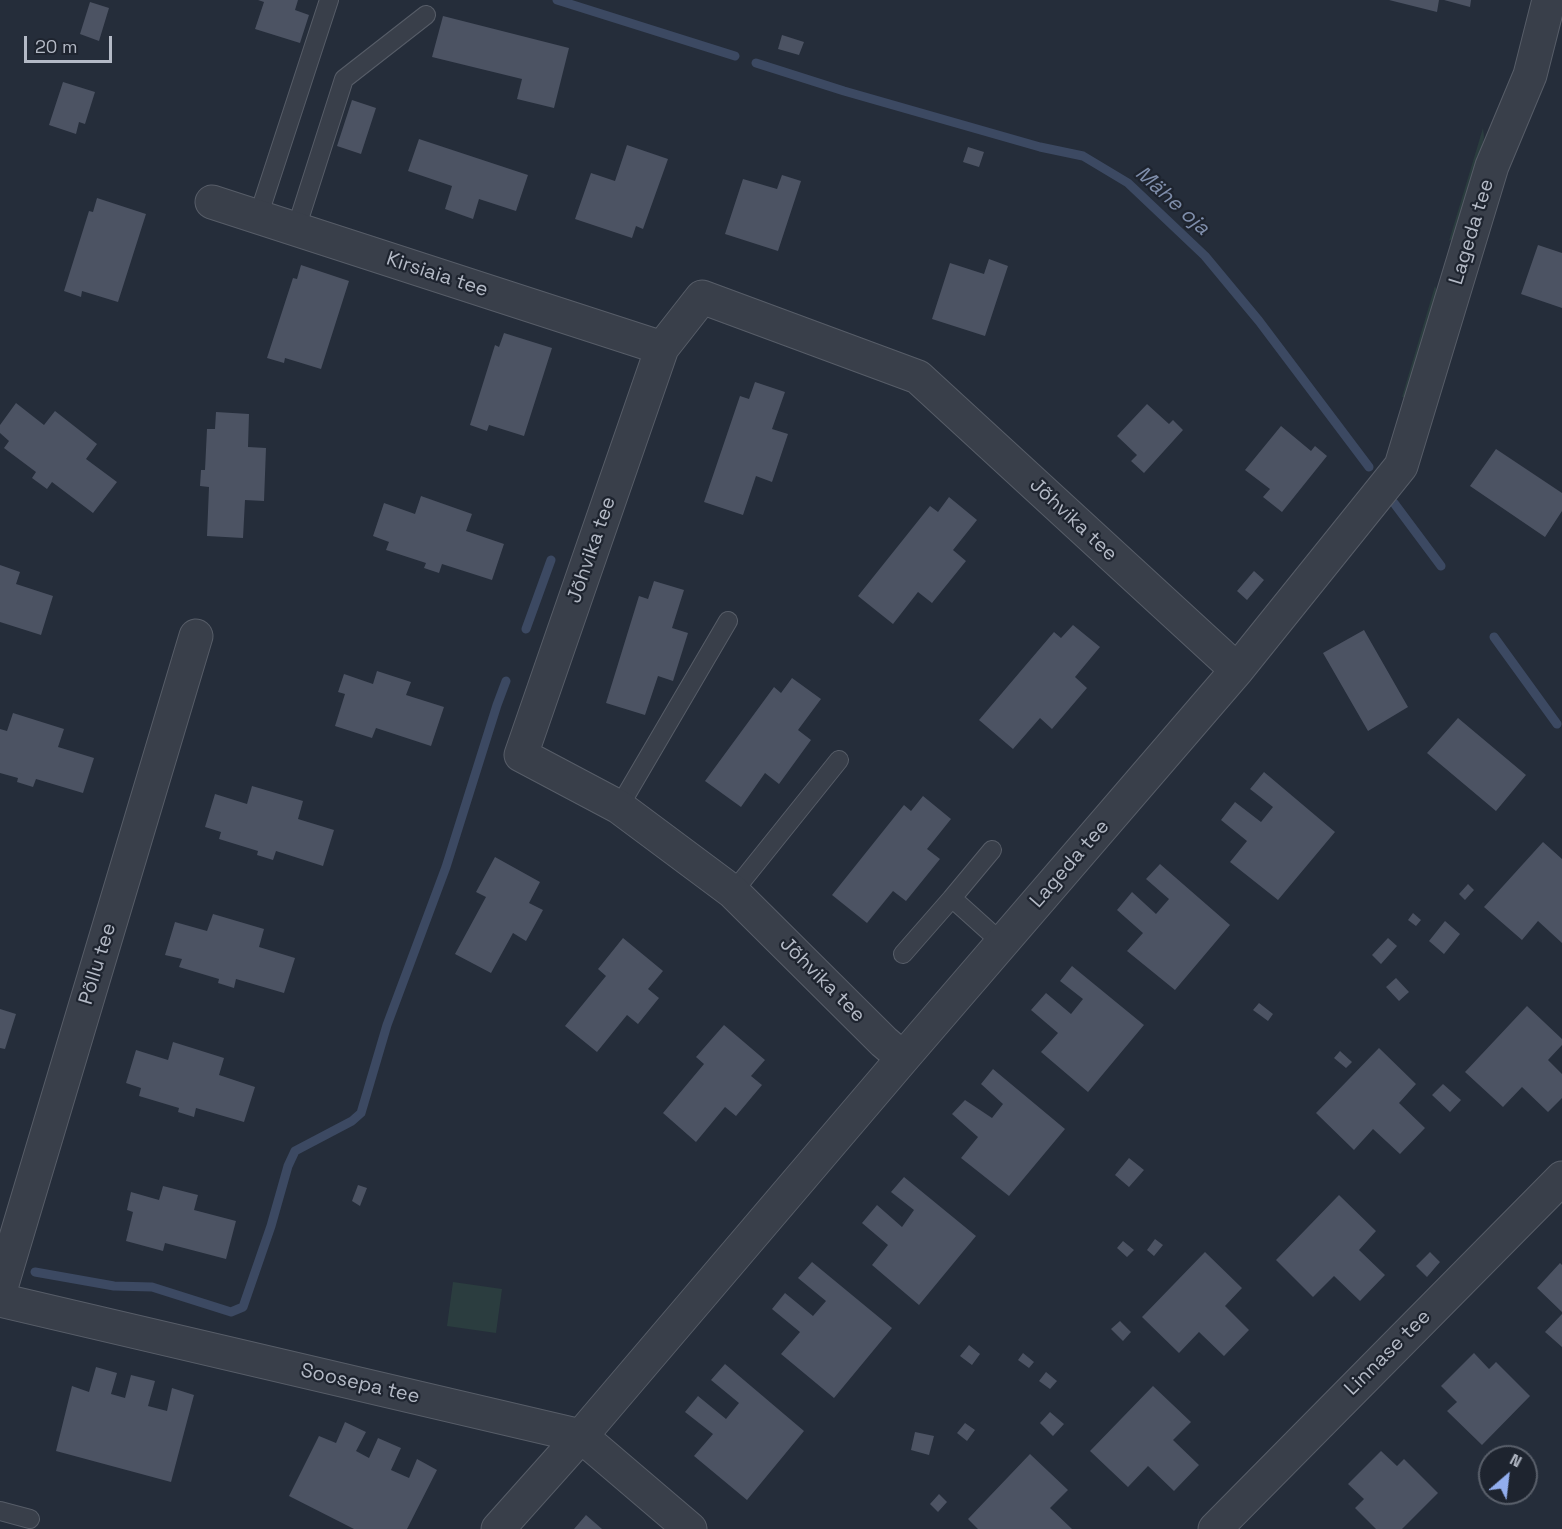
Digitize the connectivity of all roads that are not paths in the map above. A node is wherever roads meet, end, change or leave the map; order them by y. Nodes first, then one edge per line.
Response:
1 (329, 0) edge
2 (1549, 0) edge
3 (426, 15) dead end
4 (212, 202) dead end
5 (258, 217) junction
6 (296, 229) junction
7 (662, 348) junction
8 (728, 621) dead end
9 (196, 636) dead end
10 (1237, 670) junction
11 (839, 760) dead end
12 (618, 807) junction
13 (992, 850) dead end
14 (733, 892) junction
15 (952, 898) junction
16 (1002, 943) junction
17 (903, 954) dead end
18 (903, 1058) junction
19 (1562, 1178) edge
20 (0, 1291) edge
21 (0, 1300) edge
22 (581, 1436) junction
23 (0, 1511) edge
24 (30, 1519) dead end
25 (498, 1529) edge
26 (690, 1529) edge
27 (1215, 1529) edge

1 - 5 lane
2 - 10 street, Lageda tee
3 - 6 lane
4 - 5 street, Kirsiaia tee
5 - 6 street, Kirsiaia tee
6 - 7 street, Kirsiaia tee
7 - 10 street, Jõhvika tee
7 - 12 street, Jõhvika tee
8 - 12 lane
9 - 20 street, Põllu tee
10 - 16 street, Lageda tee
11 - 14 lane
12 - 14 street, Jõhvika tee
13 - 15 lane
14 - 18 street, Jõhvika tee
15 - 16 lane
15 - 17 lane
16 - 18 street, Lageda tee
18 - 22 street
19 - 27 street, Linnase tee
21 - 22 street, Soosepa tee
22 - 25 street
22 - 26 street, Soosepa tee
23 - 24 lane

